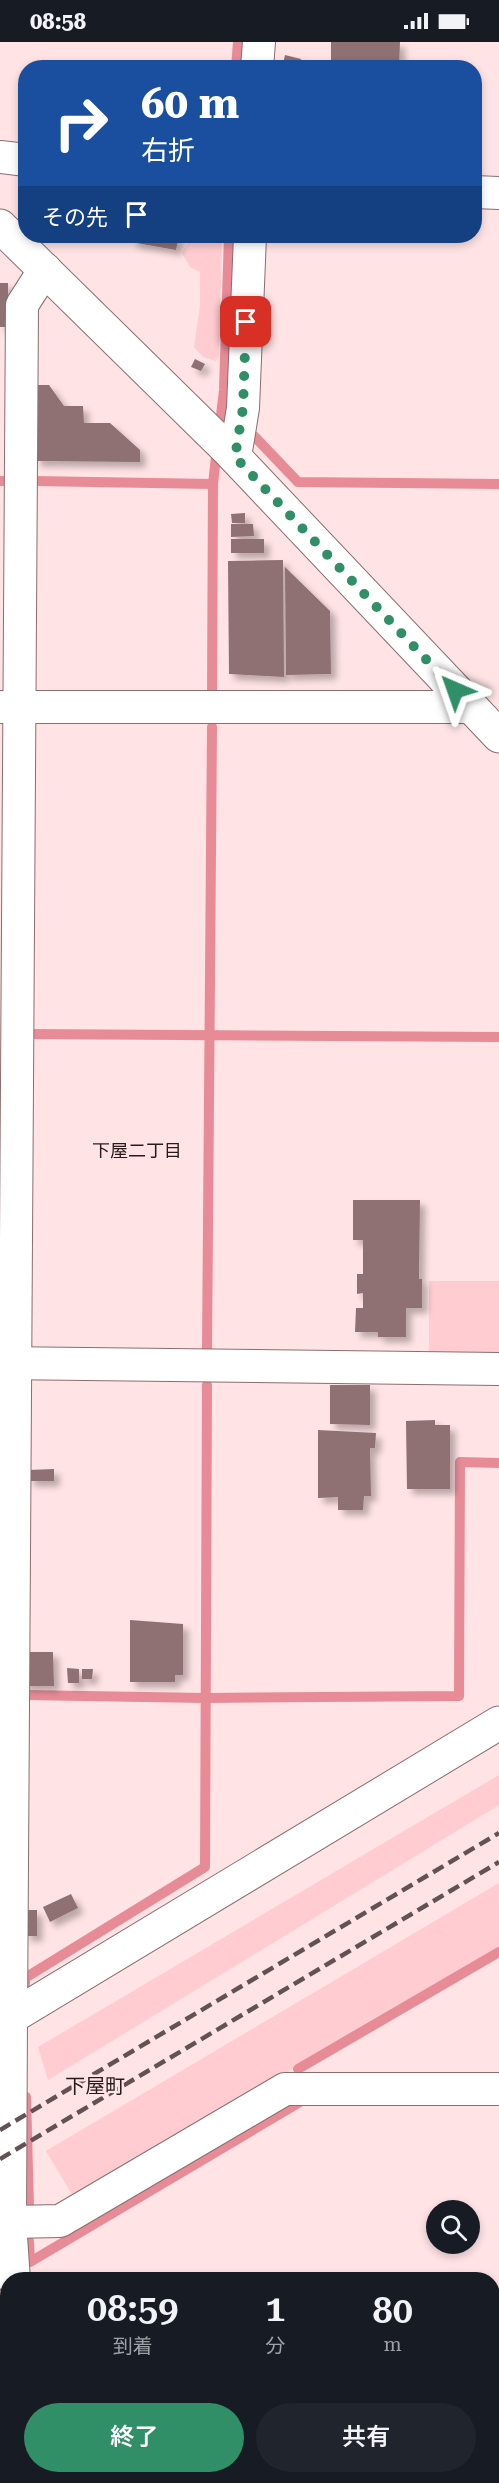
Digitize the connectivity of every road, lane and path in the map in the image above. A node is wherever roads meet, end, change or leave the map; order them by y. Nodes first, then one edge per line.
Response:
1 (259, 42) edge
2 (258, 60) edge
3 (0, 157) edge
4 (18, 159) edge
5 (482, 192) edge
6 (499, 193) edge
7 (0, 226) edge
8 (250, 243) edge
9 (45, 269) junction
10 (231, 453) junction
11 (10, 707) edge
12 (471, 707) junction
13 (499, 736) edge
14 (8, 1363) edge
15 (499, 1369) edge
16 (499, 1723) edge
17 (6, 2021) edge
18 (499, 2089) edge
19 (10, 2222) junction
20 (13, 2272) edge

1 - 2 street
3 - 4 street
5 - 6 street
7 - 9 street
8 - 10 street
9 - 10 street
9 - 11 street
10 - 12 street
11 - 12 street
11 - 14 street
12 - 13 street
14 - 15 street
14 - 17 street
16 - 17 street
17 - 19 street
18 - 19 street
19 - 20 street

